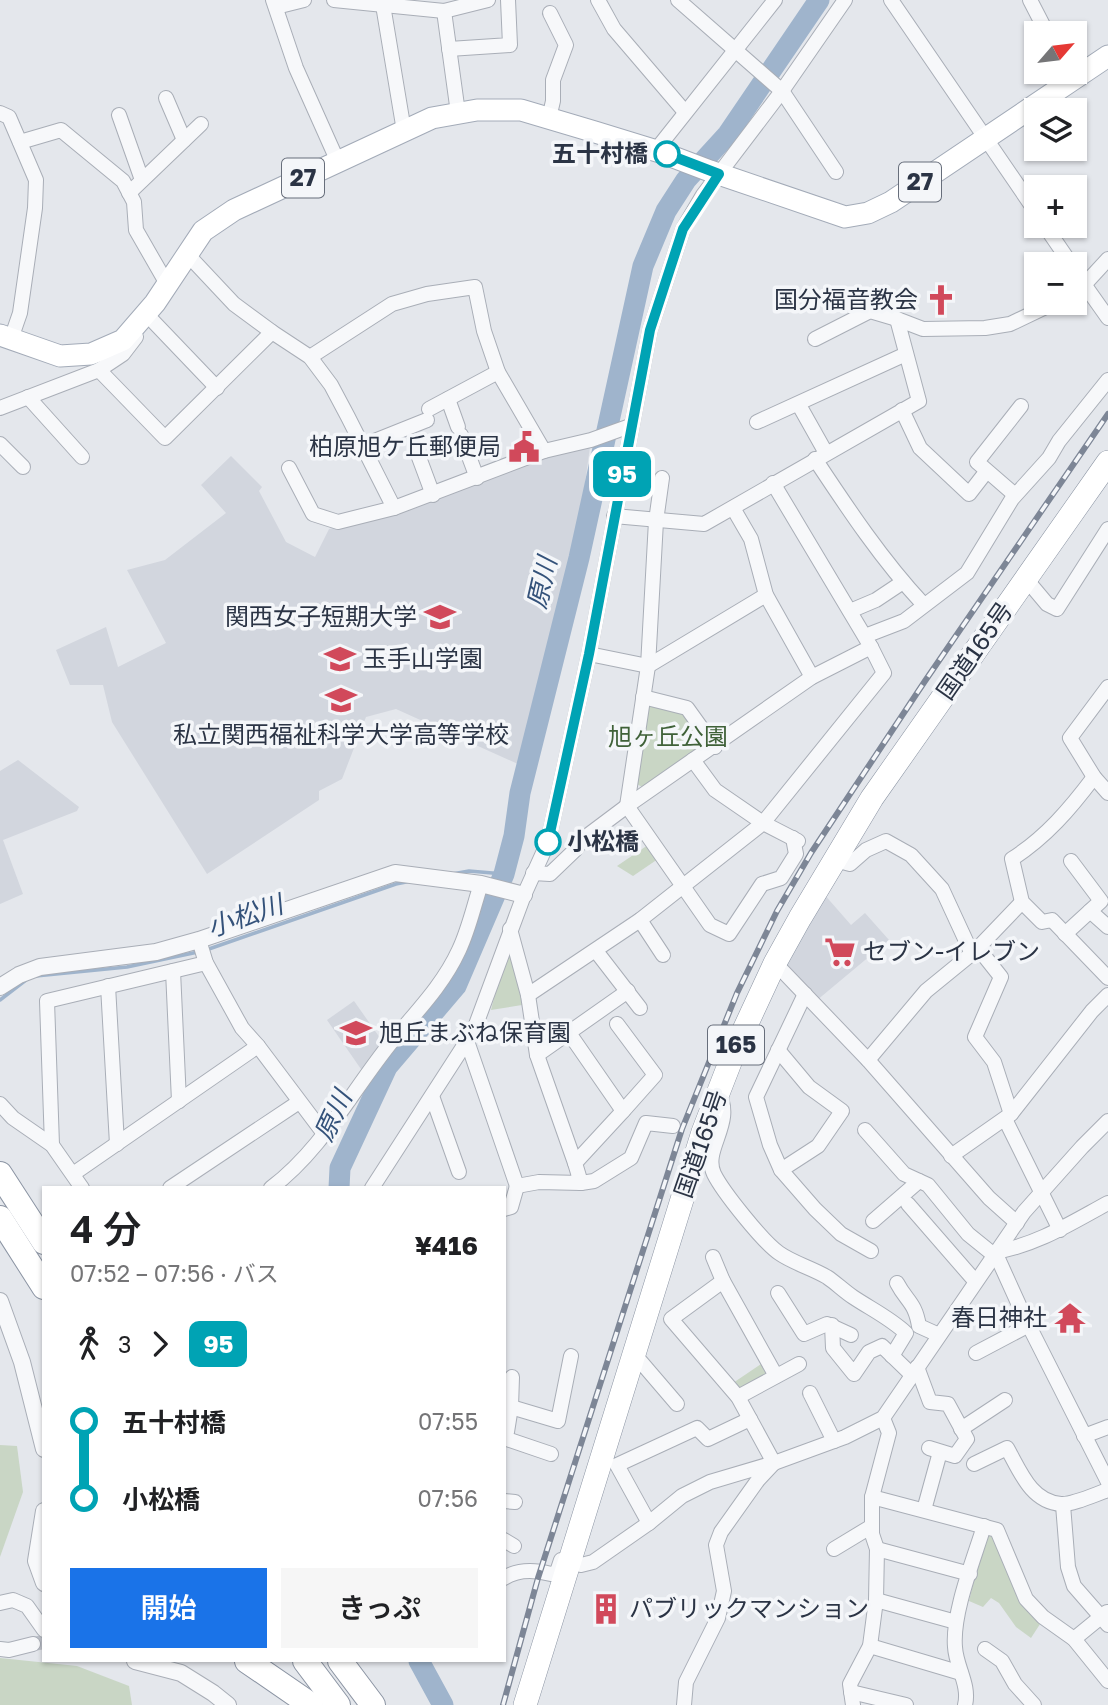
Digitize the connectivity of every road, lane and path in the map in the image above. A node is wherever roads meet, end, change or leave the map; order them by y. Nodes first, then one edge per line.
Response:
1 (304, 0) edge
2 (334, 0) edge
3 (488, 0) edge
4 (508, 0) edge
5 (597, 0) edge
6 (678, 0) edge
7 (775, 0) edge
8 (845, 0) edge
9 (891, 0) edge
10 (1030, 0) edge
11 (274, 3) edge
12 (383, 5) junction
13 (444, 11) junction
14 (550, 13) dead end
15 (1041, 21) edge
16 (449, 48) junction
17 (735, 49) junction
18 (1108, 56) edge
19 (1087, 66) edge
20 (1057, 84) edge
21 (778, 88) junction
22 (166, 98) dead end
23 (685, 112) junction
24 (0, 113) edge
25 (458, 113) junction
26 (119, 116) dead end
27 (549, 118) junction
28 (201, 124) dead end
29 (404, 131) junction
30 (985, 138) junction
31 (184, 140) junction
32 (20, 142) junction
33 (658, 151) junction
34 (338, 162) junction
35 (836, 172) dead end
36 (714, 173) junction
37 (142, 180) junction
38 (129, 193) junction
39 (1024, 195) edge
40 (187, 254) junction
41 (1108, 258) edge
42 (1087, 280) edge
43 (167, 284) junction
44 (1087, 296) edge
45 (152, 311) junction
46 (1029, 315) edge
47 (1108, 318) edge
48 (897, 319) junction
49 (272, 332) junction
50 (6, 337) edge
51 (814, 339) dead end
52 (906, 354) junction
53 (310, 357) junction
54 (100, 370) junction
55 (498, 372) junction
56 (1108, 380) edge
57 (217, 387) junction
58 (28, 397) junction
59 (448, 399) junction
60 (799, 405) junction
61 (1021, 406) dead end
62 (0, 408) edge
63 (902, 410) junction
64 (757, 422) dead end
65 (625, 428) junction
66 (0, 444) edge
67 (362, 446) junction
68 (544, 451) junction
69 (417, 452) dead end
70 (821, 456) junction
71 (82, 457) dead end
72 (1108, 462) edge
73 (23, 467) dead end
74 (289, 468) dead end
75 (986, 472) junction
76 (477, 478) junction
77 (662, 478) dead end
78 (773, 483) junction
79 (433, 495) junction
80 (1015, 495) junction
81 (394, 508) junction
82 (733, 508) junction
83 (614, 516) junction
84 (656, 521) junction
85 (1108, 528) edge
86 (1026, 579) junction
87 (903, 582) junction
88 (766, 595) junction
89 (923, 604) junction
90 (850, 611) junction
91 (868, 642) junction
92 (589, 654) junction
93 (648, 666) junction
94 (812, 677) junction
95 (1108, 687) edge
96 (643, 697) junction
97 (715, 747) junction
98 (693, 761) junction
99 (1108, 769) edge
100 (1095, 778) junction
101 (1108, 793) edge
102 (627, 806) junction
103 (762, 822) junction
104 (835, 860) junction
105 (1071, 861) dead end
106 (533, 873) junction
107 (484, 885) junction
108 (683, 887) junction
109 (519, 893) junction
110 (1022, 902) junction
111 (1090, 911) junction
112 (640, 920) junction
113 (1108, 928) edge
114 (510, 929) junction
115 (1065, 934) junction
116 (199, 940) junction
117 (596, 951) junction
118 (975, 951) junction
119 (663, 955) dead end
120 (206, 963) junction
121 (775, 963) junction
122 (173, 971) junction
123 (1108, 978) edge
124 (108, 986) junction
125 (0, 987) edge
126 (628, 991) junction
127 (805, 993) junction
128 (528, 995) junction
129 (1108, 995) edge
130 (640, 1008) dead end
131 (617, 1024) dead end
132 (569, 1033) junction
133 (467, 1041) junction
134 (258, 1046) junction
135 (778, 1051) junction
136 (537, 1055) junction
137 (868, 1060) junction
138 (718, 1091) junction
139 (432, 1096) junction
140 (180, 1101) junction
141 (299, 1102) junction
142 (0, 1104) edge
143 (623, 1111) junction
144 (1008, 1117) junction
145 (1108, 1121) edge
146 (673, 1126) dead end
147 (865, 1130) dead end
148 (325, 1135) junction
149 (117, 1144) junction
150 (52, 1145) junction
151 (951, 1156) junction
152 (575, 1163) junction
153 (781, 1170) junction
154 (459, 1172) dead end
155 (0, 1174) edge
156 (73, 1174) junction
157 (919, 1181) junction
158 (581, 1183) junction
159 (81, 1186) edge
160 (173, 1186) edge
161 (274, 1186) edge
162 (373, 1186) edge
163 (517, 1186) junction
164 (1042, 1193) junction
165 (1108, 1203) edge
166 (908, 1204) dead end
167 (506, 1208) edge
168 (0, 1218) edge
169 (873, 1221) dead end
170 (1017, 1223) junction
171 (1060, 1230) junction
172 (42, 1239) edge
173 (871, 1251) dead end
174 (994, 1254) junction
175 (713, 1257) dead end
176 (30, 1266) junction
177 (723, 1281) junction
178 (975, 1281) junction
179 (897, 1283) dead end
180 (42, 1284) edge
181 (778, 1293) dead end
182 (0, 1301) edge
183 (42, 1304) edge
184 (832, 1325) junction
185 (1029, 1325) junction
186 (851, 1335) dead end
187 (939, 1335) junction
188 (976, 1353) dead end
189 (635, 1355) junction
190 (572, 1356) dead end
191 (892, 1356) junction
192 (799, 1364) dead end
193 (915, 1371) junction
194 (776, 1376) junction
195 (512, 1377) dead end
196 (810, 1393) dead end
197 (738, 1397) junction
198 (1005, 1400) dead end
199 (677, 1404) dead end
200 (512, 1407) junction
201 (883, 1418) junction
202 (750, 1419) junction
203 (1108, 1427) edge
204 (961, 1429) junction
205 (506, 1433) edge
206 (1084, 1436) junction
207 (506, 1437) edge
208 (42, 1441) edge
209 (834, 1441) junction
210 (963, 1444) junction
211 (551, 1454) dead end
212 (774, 1463) junction
213 (1108, 1482) edge
214 (1108, 1490) edge
215 (872, 1497) junction
216 (1063, 1505) junction
217 (924, 1510) junction
218 (649, 1523) junction
219 (42, 1524) edge
220 (872, 1525) junction
221 (984, 1526) junction
222 (834, 1549) dead end
223 (877, 1549) junction
224 (569, 1562) junction
225 (970, 1574) junction
226 (506, 1576) edge
227 (42, 1578) edge
228 (876, 1601) junction
229 (0, 1604) edge
230 (1105, 1618) edge
231 (956, 1622) junction
232 (42, 1627) edge
233 (1074, 1639) junction
234 (33, 1644) tunnel mouth
235 (870, 1646) junction
236 (0, 1649) edge
237 (985, 1649) dead end
238 (139, 1662) edge
239 (248, 1662) edge
240 (306, 1662) edge
241 (341, 1662) edge
242 (961, 1673) junction
243 (1108, 1681) edge
244 (852, 1698) edge
245 (228, 1705) edge
246 (311, 1705) edge
247 (338, 1705) edge
248 (373, 1705) edge
249 (525, 1705) edge
250 (684, 1705) edge
251 (906, 1705) edge
252 (965, 1705) edge
253 (1034, 1705) edge

1 - 11 street
2 - 12 street
3 - 13 street
4 - 16 street
5 - 23 street
6 - 17 street
7 - 17 street
8 - 21 street
9 - 30 street
10 - 15 street
11 - 34 street
12 - 13 street
12 - 29 street
13 - 16 street
14 - 27 street
16 - 25 street
17 - 21 street
17 - 23 street
18 - 19 main road, 27
20 - 30 main road, 27
21 - 35 street
21 - 36 street
22 - 31 street
23 - 33 street
24 - 32 street
25 - 27 main road, 27
25 - 29 main road, 27
26 - 37 street
27 - 33 main road, 27
28 - 31 street
29 - 34 main road, 27
30 - 36 main road, 27
30 - 39 street
31 - 37 street
32 - 38 street
32 - 50 street
33 - 36 main road, 27
34 - 40 main road, 27
36 - 65 street
37 - 38 street
38 - 43 street
40 - 43 main road, 27
40 - 49 street
41 - 42 street
43 - 45 main road, 27
44 - 47 street
45 - 50 main road, 27
45 - 54 street
45 - 57 street
46 - 48 street
48 - 51 street
48 - 52 street
49 - 53 street
49 - 57 street
52 - 60 street
52 - 63 street
53 - 55 street
53 - 67 street
54 - 57 street
54 - 58 street
55 - 59 street
55 - 68 street
56 - 80 street
58 - 62 street
58 - 71 street
59 - 67 street
59 - 76 street
60 - 64 street
60 - 70 street
61 - 75 street
63 - 70 street
63 - 75 street
65 - 68 street
65 - 83 street
66 - 73 street
67 - 81 street
68 - 76 street
69 - 79 street
70 - 78 street
70 - 87 street
72 - 86 highway, 国道165号 / 165
74 - 81 street
75 - 80 street
76 - 79 street
77 - 84 street
78 - 82 street
78 - 90 street
79 - 81 street
80 - 89 street
82 - 84 street
82 - 88 street
83 - 84 street
83 - 92 street
84 - 93 street
85 - 86 street
86 - 104 highway, 国道165号 / 165
87 - 89 street
87 - 90 street
88 - 93 street
88 - 94 street
89 - 91 street
90 - 91 street
91 - 94 street
91 - 103 street
92 - 93 street
92 - 106 street
93 - 96 street
94 - 97 street
95 - 100 street
96 - 97 street
96 - 102 street
97 - 98 street
98 - 102 street
98 - 103 street
99 - 100 street
100 - 101 street
100 - 110 street
102 - 106 street
102 - 108 street
103 - 108 street
103 - 108 street
104 - 118 street
104 - 121 highway, 国道165号 / 165
105 - 111 street
106 - 109 street
107 - 109 street
107 - 116 street
107 - 148 street
108 - 112 street
109 - 114 street
110 - 115 street
110 - 118 street
111 - 113 street
111 - 115 street
112 - 117 street
112 - 119 street
114 - 128 street
114 - 133 street
115 - 123 street
116 - 120 street
116 - 125 street
117 - 126 street
117 - 128 street
118 - 137 street
118 - 144 street
120 - 122 street
120 - 134 street
121 - 127 street
121 - 138 highway, 国道165号 / 165
122 - 124 street
122 - 140 street
124 - 149 street
124 - 150 street
126 - 130 street
126 - 132 street
127 - 135 street
127 - 137 street
128 - 136 street
129 - 144 street
131 - 143 street
132 - 136 street
132 - 143 street
133 - 139 street
133 - 163 street
134 - 140 street
134 - 141 street
135 - 153 street
135 - 153 street
136 - 152 street
137 - 151 street
138 - 189 highway, 国道165号 / 165
138 - 191 street
139 - 154 street
139 - 162 street
140 - 149 street
141 - 148 street
141 - 160 street
142 - 150 street
143 - 152 street
144 - 151 street
144 - 164 street
145 - 164 street
146 - 158 street
147 - 157 street
148 - 161 street
149 - 156 street
150 - 156 street
151 - 170 street
152 - 158 street
153 - 173 street
155 - 172 highway
156 - 159 street
157 - 169 street
157 - 174 street
158 - 163 street
163 - 167 street
164 - 170 street
164 - 171 street
165 - 171 street
166 - 178 street
168 - 176 highway
170 - 174 street
171 - 174 street
174 - 178 street
174 - 185 street
175 - 177 street
176 - 180 highway
176 - 183 highway
177 - 194 street
177 - 197 street
178 - 187 street
179 - 187 street
181 - 184 street
182 - 208 street
184 - 186 street
184 - 191 street
185 - 188 street
185 - 206 street
187 - 193 street
189 - 199 street
189 - 224 highway, 国道165号 / 165
190 - 200 street
191 - 193 street
192 - 194 street
193 - 201 street
193 - 204 street
194 - 197 street
195 - 200 street
196 - 209 street
197 - 202 street
198 - 204 street
200 - 205 street
201 - 209 street
201 - 215 street
202 - 212 street
202 - 218 street
203 - 206 street
204 - 210 street
206 - 213 street
207 - 211 street
209 - 212 street
210 - 216 street
210 - 217 street
212 - 218 street
212 - 250 street
214 - 216 street
215 - 217 street
215 - 220 street
216 - 230 street
217 - 221 street
218 - 224 street
219 - 227 street
220 - 222 street
220 - 223 street
221 - 225 street
221 - 233 street
223 - 225 street
223 - 228 street
224 - 226 street
224 - 249 highway, 国道165号 / 165
225 - 231 street
228 - 231 street
228 - 235 street
229 - 232 street
230 - 233 street
231 - 242 street
233 - 243 street
234 - 236 street
235 - 242 street
235 - 244 street
237 - 253 street
238 - 245 street
239 - 246 highway
240 - 247 highway
241 - 248 highway
242 - 252 street
244 - 251 street

